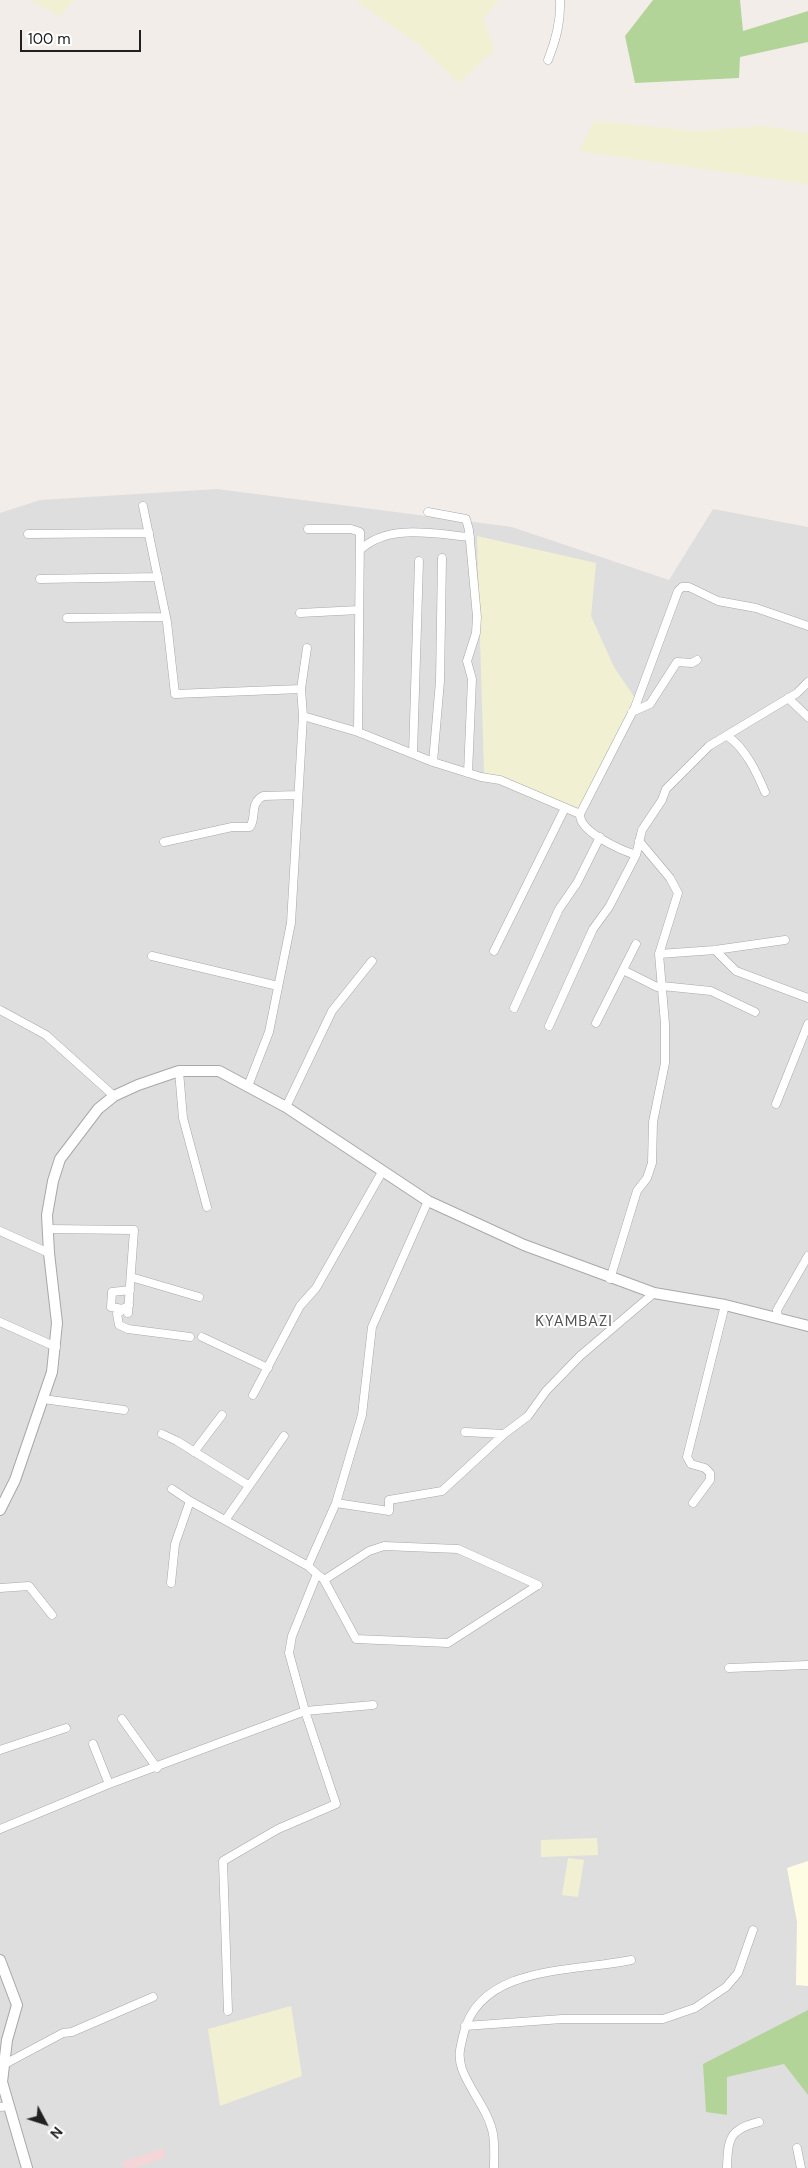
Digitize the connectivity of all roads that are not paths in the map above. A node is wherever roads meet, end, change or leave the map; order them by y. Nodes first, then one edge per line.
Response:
1 (560, 0) edge
2 (548, 60) dead end
3 (143, 506) dead end
4 (428, 512) dead end
5 (308, 529) dead end
6 (149, 533) junction
7 (28, 534) dead end
8 (470, 537) junction
9 (360, 550) junction
10 (442, 558) dead end
11 (419, 560) dead end
12 (158, 577) junction
13 (40, 579) dead end
14 (359, 610) junction
15 (300, 613) dead end
16 (166, 617) junction
17 (67, 618) dead end
18 (808, 626) edge
19 (307, 648) dead end
20 (697, 660) dead end
21 (808, 682) edge
22 (301, 689) junction
23 (788, 698) junction
24 (632, 712) junction
25 (303, 716) junction
26 (808, 717) edge
27 (358, 732) junction
28 (727, 736) junction
29 (413, 754) junction
30 (433, 762) junction
31 (468, 773) junction
32 (765, 792) dead end
33 (298, 795) junction
34 (565, 808) junction
35 (580, 814) junction
36 (600, 837) junction
37 (640, 840) junction
38 (164, 842) dead end
39 (636, 855) junction
40 (785, 940) dead end
41 (636, 944) dead end
42 (715, 950) junction
43 (494, 951) dead end
44 (660, 954) junction
45 (152, 956) dead end
46 (372, 961) dead end
47 (623, 970) junction
48 (278, 986) junction
49 (662, 986) junction
50 (808, 998) edge
51 (514, 1008) dead end
52 (0, 1010) edge
53 (755, 1012) dead end
54 (596, 1023) dead end
55 (808, 1024) edge
56 (550, 1026) dead end
57 (806, 1033) edge
58 (179, 1071) junction
59 (248, 1086) junction
60 (114, 1096) junction
61 (776, 1104) dead end
62 (286, 1107) junction
63 (382, 1172) junction
64 (428, 1201) junction
65 (207, 1207) dead end
66 (48, 1229) junction
67 (0, 1231) edge
68 (49, 1253) junction
69 (808, 1256) edge
70 (131, 1277) junction
71 (610, 1279) junction
72 (130, 1290) junction
73 (654, 1293) junction
74 (199, 1297) dead end
75 (724, 1305) junction
76 (128, 1309) junction
77 (778, 1318) junction
78 (0, 1322) edge
79 (808, 1326) edge
80 (190, 1337) dead end
81 (202, 1337) dead end
82 (56, 1347) junction
83 (268, 1368) junction
84 (252, 1396) dead end
85 (43, 1399) junction
86 (124, 1410) dead end
87 (222, 1416) dead end
88 (465, 1432) dead end
89 (162, 1434) dead end
90 (504, 1434) junction
91 (284, 1436) dead end
92 (194, 1452) junction
93 (248, 1485) junction
94 (172, 1488) dead end
95 (190, 1501) junction
96 (336, 1503) junction
97 (693, 1504) dead end
98 (0, 1510) edge
99 (226, 1519) junction
100 (308, 1566) junction
101 (320, 1577) junction
102 (170, 1583) dead end
103 (0, 1588) edge
104 (52, 1615) dead end
105 (808, 1666) edge
106 (729, 1668) dead end
107 (373, 1705) dead end
108 (305, 1710) junction
109 (122, 1718) dead end
110 (66, 1728) dead end
111 (93, 1744) dead end
112 (0, 1750) edge
113 (157, 1768) junction
114 (109, 1784) junction
115 (0, 1829) edge
116 (752, 1930) dead end
117 (0, 1960) edge
118 (631, 1960) dead end
119 (153, 1997) dead end
120 (228, 2011) dead end
121 (465, 2026) junction
122 (3, 2053) edge
123 (3, 2065) junction
124 (4, 2107) edge
125 (759, 2122) dead end
126 (797, 2148) dead end
127 (27, 2168) edge
128 (494, 2168) edge
129 (727, 2168) edge
130 (801, 2168) edge

1 - 2 street
3 - 6 street
4 - 8 street
5 - 9 street
6 - 7 street
6 - 12 street
8 - 9 street
8 - 31 street
9 - 14 street
10 - 30 street
11 - 29 street
12 - 13 street
12 - 16 street
14 - 15 street
14 - 27 street
16 - 17 street
16 - 22 street
18 - 24 street
19 - 22 street
20 - 24 street
21 - 23 street
22 - 25 street
23 - 26 street
23 - 28 street
24 - 35 street
25 - 27 street
25 - 33 street
27 - 29 street
28 - 32 street
28 - 37 street
29 - 30 street
30 - 31 street
31 - 34 street
33 - 38 street
33 - 48 street
34 - 35 street
34 - 43 street
35 - 36 street
36 - 39 street
36 - 51 street
37 - 39 street
37 - 44 street
39 - 56 street
40 - 42 street
41 - 47 street
42 - 44 street
42 - 50 street
44 - 49 street
45 - 48 street
46 - 62 street
47 - 49 street
47 - 54 street
48 - 59 street
49 - 53 street
49 - 71 street
52 - 60 street
55 - 57 street
57 - 61 street
58 - 59 street
58 - 60 street
58 - 65 street
59 - 62 street
60 - 66 street
62 - 63 street
63 - 64 street
63 - 83 street
64 - 71 street
64 - 96 street
66 - 68 street
66 - 70 street
67 - 68 street
68 - 82 street
69 - 77 street
70 - 72 street
70 - 74 street
71 - 73 street
72 - 76 street
72 - 76 street
73 - 75 street
73 - 90 street
75 - 77 street
75 - 97 street
76 - 80 street
77 - 79 street
78 - 82 street
81 - 83 street
82 - 85 street
83 - 84 street
85 - 86 street
85 - 98 street
87 - 92 street
88 - 90 street
89 - 92 street
90 - 96 street
91 - 93 street
92 - 93 street
93 - 99 street
94 - 95 street
95 - 99 street
95 - 102 street
96 - 100 street
99 - 100 street
100 - 101 street
101 - 101 street
101 - 108 street
103 - 104 street
105 - 106 street
107 - 108 street
108 - 113 street
108 - 120 street
109 - 113 street
110 - 112 street
111 - 114 street
113 - 114 street
114 - 115 street
116 - 121 street
117 - 122 street
118 - 121 street
119 - 123 street
121 - 128 street
122 - 123 street
123 - 124 street
124 - 127 street
125 - 129 street
126 - 130 street

